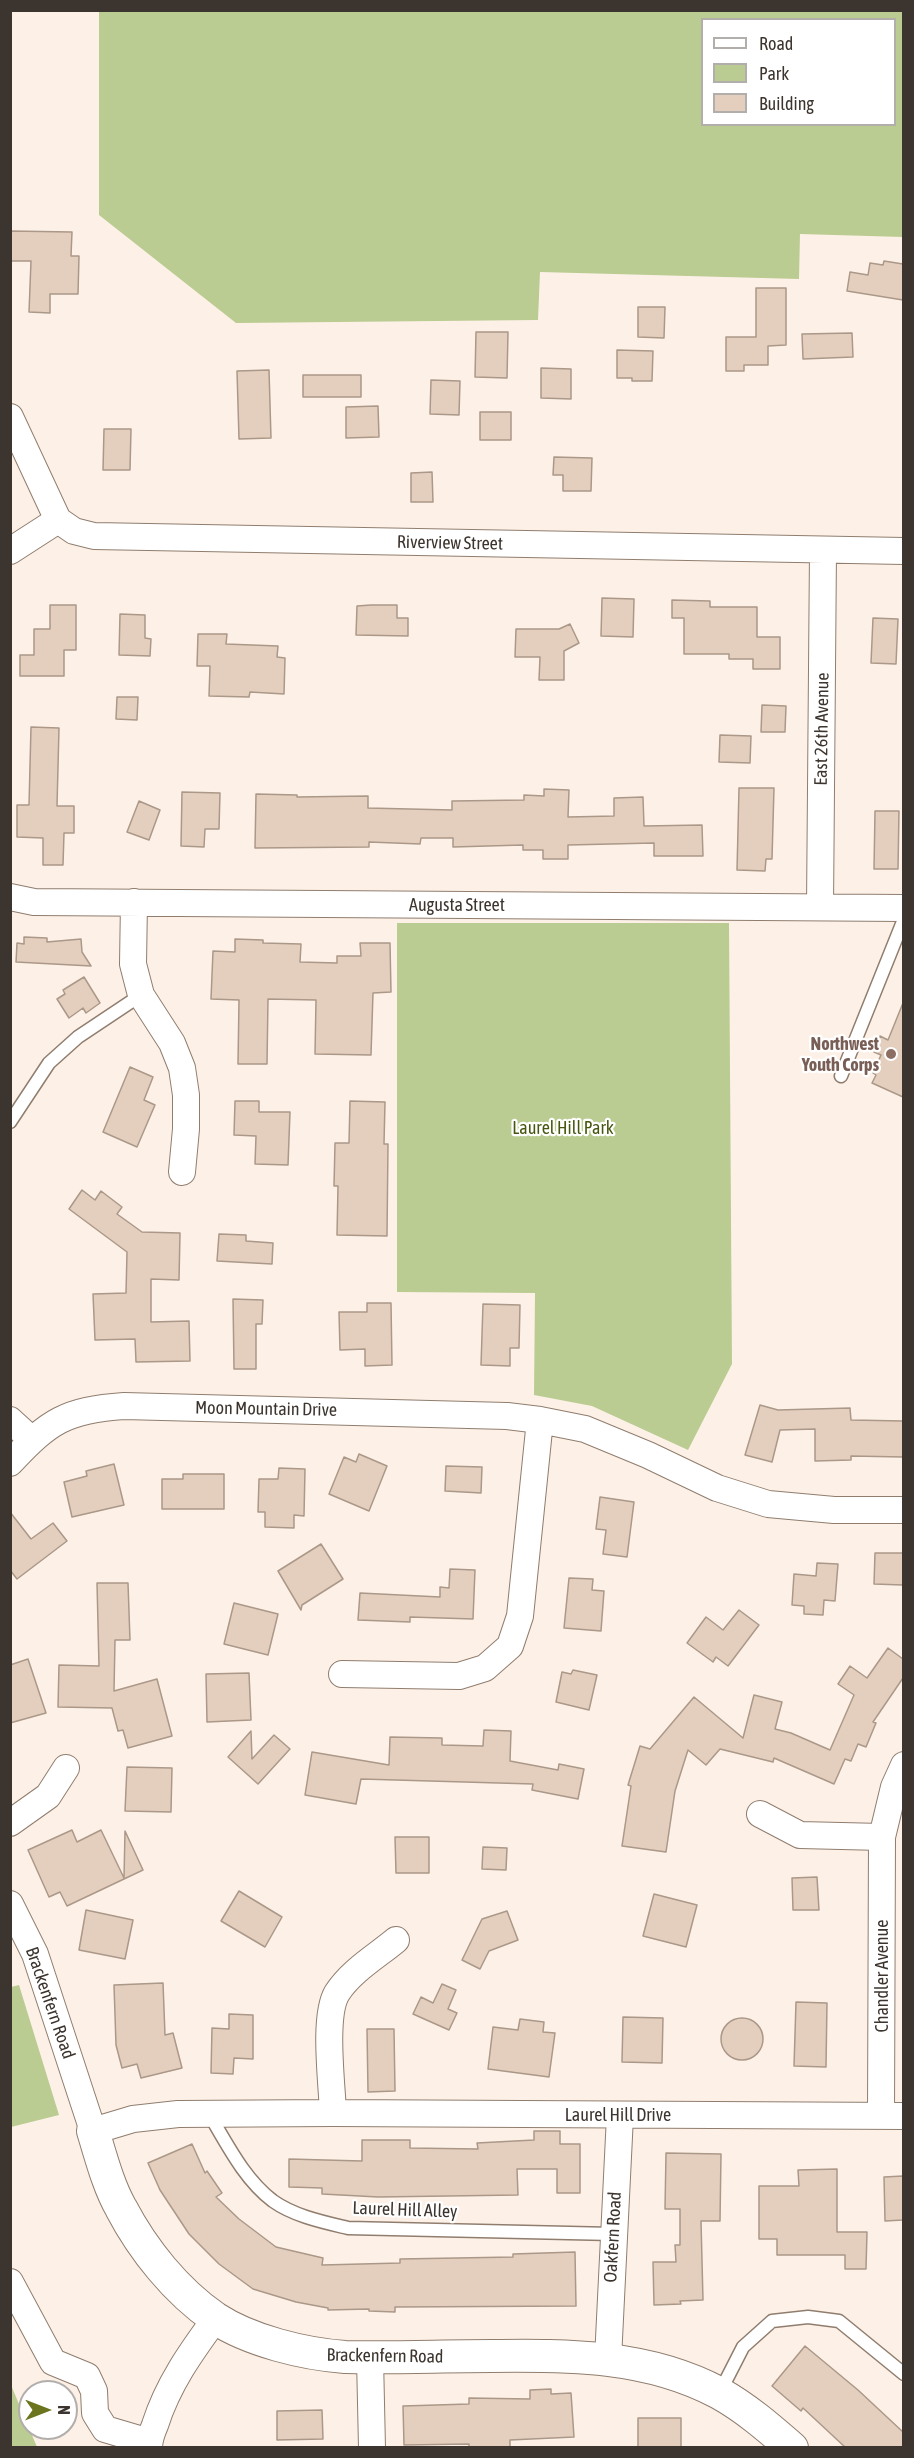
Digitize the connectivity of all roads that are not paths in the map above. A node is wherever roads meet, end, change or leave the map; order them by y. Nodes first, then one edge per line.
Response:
1 (10, 417) edge
2 (58, 520) junction
3 (824, 550) junction
4 (10, 551) edge
5 (903, 551) edge
6 (10, 897) edge
7 (134, 902) junction
8 (820, 907) junction
9 (903, 908) edge
10 (903, 919) edge
11 (141, 996) junction
12 (842, 1076) dead end
13 (10, 1122) edge
14 (182, 1172) dead end
15 (10, 1420) edge
16 (540, 1420) junction
17 (32, 1440) junction
18 (10, 1462) edge
19 (903, 1510) edge
20 (342, 1674) dead end
21 (903, 1765) edge
22 (66, 1768) dead end
23 (760, 1815) dead end
24 (10, 1823) edge
25 (882, 1838) junction
26 (10, 1904) edge
27 (396, 1940) dead end
28 (333, 2113) junction
29 (209, 2114) junction
30 (892, 2115) edge
31 (620, 2116) junction
32 (93, 2131) junction
33 (613, 2234) junction
34 (10, 2282) edge
35 (216, 2318) junction
36 (370, 2358) junction
37 (608, 2359) junction
38 (903, 2374) edge
39 (719, 2393) junction
40 (149, 2445) edge
41 (372, 2448) edge
42 (792, 2448) edge

1 - 2 street
2 - 3 street, Riverview Street
2 - 4 street
3 - 5 street, Riverview Street
3 - 8 street, East 26th Avenue
6 - 7 street, Augusta Street
7 - 8 street, Augusta Street
7 - 11 street
8 - 9 street, Augusta Street
10 - 12 lane
11 - 13 lane
11 - 14 street
15 - 17 street
16 - 17 street, Moon Mountain Drive
16 - 19 street, Moon Mountain Drive
16 - 20 street
17 - 18 street, Moon Mountain Drive
21 - 25 street, Chandler Avenue
22 - 24 street
23 - 25 street
25 - 30 street, Chandler Avenue
26 - 32 street, Brackenfern Road
27 - 28 street
28 - 29 street, Laurel Hill Drive
28 - 31 street, Laurel Hill Drive
29 - 32 street, Laurel Hill Drive
29 - 33 lane, Laurel Hill Alley
30 - 31 street, Laurel Hill Drive
31 - 33 street, Oakfern Road
32 - 35 street, Brackenfern Road
33 - 37 street, Oakfern Road
34 - 40 street
35 - 36 street, Brackenfern Road
35 - 40 street
36 - 37 street, Brackenfern Road
36 - 41 street
37 - 39 street, Brackenfern Road
38 - 39 lane
39 - 42 street, Brackenfern Road

